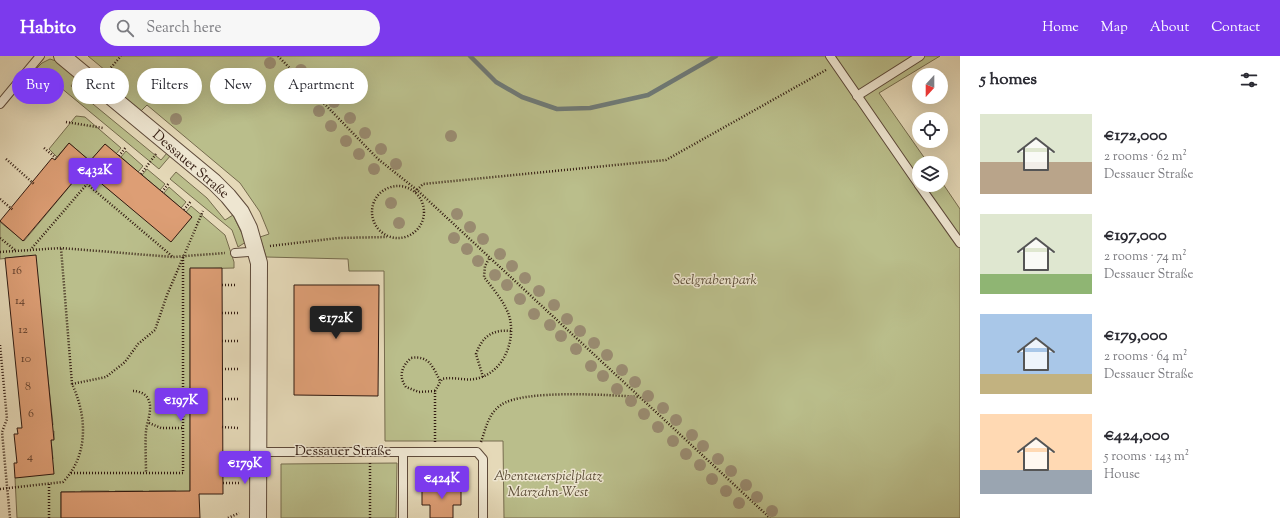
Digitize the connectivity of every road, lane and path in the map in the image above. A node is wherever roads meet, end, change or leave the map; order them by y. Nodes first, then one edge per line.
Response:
1 (40, 56) edge
2 (62, 56) edge
3 (120, 56) edge
4 (278, 56) edge
5 (830, 56) edge
6 (920, 56) edge
7 (836, 64) junction
8 (76, 68) edge
9 (110, 68) edge
10 (857, 96) junction
11 (0, 104) edge
12 (119, 104) edge
13 (66, 122) dead end
14 (103, 128) dead end
15 (126, 147) dead end
16 (44, 148) dead end
17 (119, 156) dead end
18 (56, 158) dead end
19 (6, 159) dead end
20 (147, 165) dead end
21 (141, 174) dead end
22 (912, 175) edge
23 (169, 183) dead end
24 (34, 184) dead end
25 (416, 191) junction
26 (162, 192) dead end
27 (924, 192) edge
28 (0, 199) edge
29 (191, 201) dead end
30 (13, 210) dead end
31 (184, 210) dead end
32 (203, 211) dead end
33 (388, 236) junction
34 (0, 238) edge
35 (960, 243) edge
36 (61, 248) junction
37 (32, 249) junction
38 (256, 249) junction
39 (15, 250) junction
40 (0, 252) edge
41 (236, 253) joint
42 (183, 256) junction
43 (173, 257) junction
44 (490, 257) junction
45 (222, 285) dead end
46 (237, 285) dead end
47 (222, 313) dead end
48 (238, 313) dead end
49 (511, 331) junction
50 (222, 341) dead end
51 (238, 341) dead end
52 (0, 345) edge
53 (222, 369) dead end
54 (238, 369) dead end
55 (483, 376) junction
56 (440, 381) junction
57 (72, 384) junction
58 (133, 391) dead end
59 (436, 391) junction
60 (640, 397) junction
61 (222, 398) dead end
62 (238, 399) dead end
63 (149, 423) junction
64 (222, 427) dead end
65 (183, 428) junction
66 (238, 428) dead end
67 (259, 452) junction
68 (370, 452) junction
69 (403, 452) junction
70 (436, 452) junction
71 (477, 452) junction
72 (223, 454) dead end
73 (239, 456) dead end
74 (71, 473) junction
75 (146, 473) junction
76 (223, 483) dead end
77 (239, 483) dead end
78 (48, 484) junction
79 (0, 489) edge
80 (8, 489) junction
81 (239, 513) dead end
82 (10, 518) edge
83 (48, 518) edge
84 (228, 518) edge
85 (258, 518) edge
86 (370, 518) edge
87 (403, 518) edge
88 (483, 518) edge
89 (770, 518) edge

1 - 11 lane
2 - 8 street, Dessauer Straße
3 - 9 path
4 - 25 path
5 - 7 lane
6 - 10 lane
7 - 10 lane
7 - 25 path
10 - 22 lane
12 - 38 street, Dessauer Straße
13 - 14 path
15 - 17 path
16 - 18 path
19 - 24 path
20 - 21 path
23 - 26 path
25 - 33 path
25 - 33 path
25 - 44 path
27 - 35 lane
28 - 30 path
29 - 31 path
32 - 42 path
33 - 38 path
34 - 39 path
36 - 37 path
36 - 43 path
36 - 57 path
37 - 39 path
37 - 43 path
38 - 41 lane
38 - 67 street, Dessauer Straße
39 - 40 path
41 - 42 path
42 - 43 path
42 - 57 path
42 - 65 path
44 - 49 path
44 - 60 path
45 - 46 path
47 - 48 path
49 - 55 path
49 - 55 path
50 - 51 path
52 - 80 path
53 - 54 path
55 - 56 path
56 - 59 path
56 - 59 path
57 - 74 path
58 - 63 path
59 - 70 path
60 - 71 path
60 - 89 path
61 - 62 path
63 - 65 path
63 - 75 path
64 - 66 path
65 - 75 path
67 - 68 lane, Dessauer Straße
67 - 85 street, Dessauer Straße
68 - 69 lane, Dessauer Straße
68 - 86 path
69 - 70 lane, Dessauer Straße
69 - 87 lane, Dessauer Straße
70 - 71 lane, Dessauer Straße
71 - 88 lane
72 - 73 path
74 - 75 path
74 - 78 path
76 - 77 path
78 - 80 path
78 - 83 path
79 - 80 path
80 - 82 path
81 - 84 path

